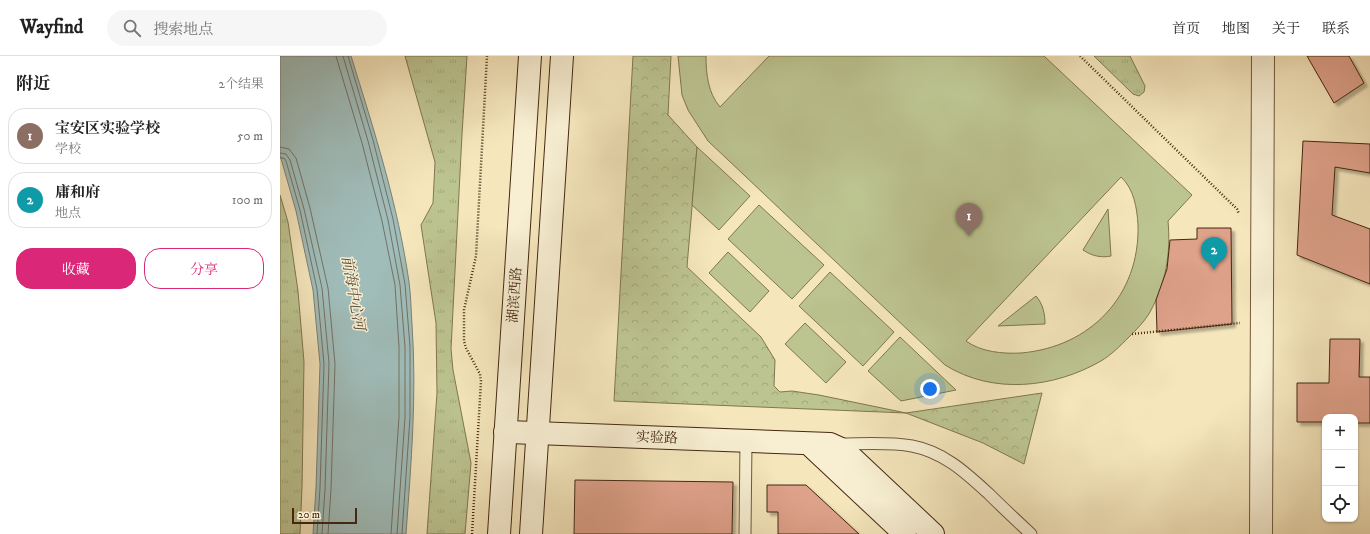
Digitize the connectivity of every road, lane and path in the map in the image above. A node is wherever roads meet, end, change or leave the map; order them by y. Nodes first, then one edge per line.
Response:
1 (487, 56) edge
2 (530, 56) edge
3 (562, 56) edge
4 (1080, 56) edge
5 (1263, 56) edge
6 (1241, 219) dead end
7 (1240, 316) dead end
8 (1240, 323) junction
9 (1240, 330) dead end
10 (1132, 334) dead end
11 (506, 432) junction
12 (538, 433) junction
13 (746, 441) junction
14 (820, 444) junction
15 (472, 534) edge
16 (499, 534) edge
17 (531, 534) edge
18 (745, 534) edge
19 (905, 534) edge
20 (933, 534) edge
21 (1031, 534) edge
22 (1261, 534) edge

1 - 15 path
2 - 11 street, 湖滨西路
3 - 12 street
4 - 6 path
5 - 22 street
7 - 8 path
8 - 9 path
8 - 10 path
11 - 12 street, 实验路
11 - 16 street, 湖滨西路
12 - 13 street, 实验路
12 - 17 street
13 - 14 street, 实验路
13 - 18 lane
14 - 19 street
14 - 20 street, 实验路
14 - 21 lane

